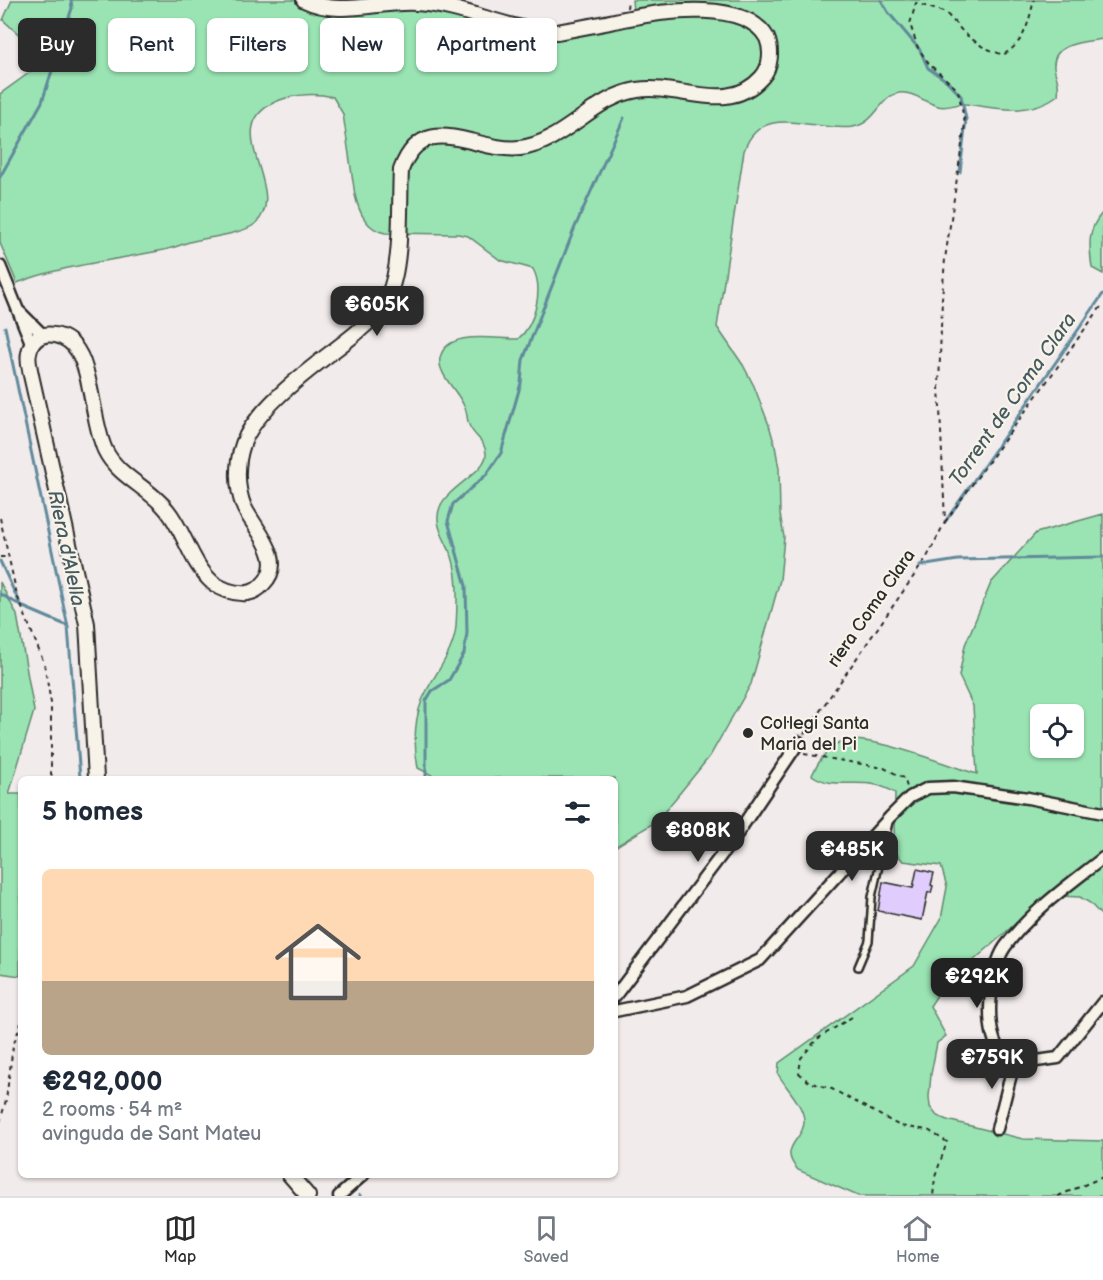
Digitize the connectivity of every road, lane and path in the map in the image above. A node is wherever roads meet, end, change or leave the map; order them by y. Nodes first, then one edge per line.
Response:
1 (304, 0) edge
2 (1034, 0) edge
3 (0, 266) edge
4 (5, 293) edge
5 (1103, 304) edge
6 (16, 308) junction
7 (43, 335) junction
8 (32, 345) junction
9 (0, 518) edge
10 (945, 522) junction
11 (0, 557) edge
12 (9, 557) junction
13 (799, 742) joint
14 (792, 752) junction
15 (53, 776) edge
16 (96, 776) edge
17 (910, 797) junction
18 (1103, 813) edge
19 (890, 817) junction
20 (1103, 858) edge
21 (858, 967) dead end
22 (618, 992) edge
23 (1103, 1002) edge
24 (618, 1010) edge
25 (852, 1017) dead end
26 (18, 1032) edge
27 (1015, 1059) junction
28 (0, 1122) edge
29 (997, 1129) dead end
30 (1103, 1177) edge
31 (292, 1178) edge
32 (359, 1178) edge
33 (308, 1196) edge
34 (339, 1196) edge
35 (933, 1196) edge
36 (1058, 1196) edge

1 - 7 main road
2 - 10 path, riera Coma Clara
3 - 4 street
4 - 6 street
5 - 10 path
6 - 7 street
6 - 8 street
7 - 8 main road
8 - 16 main road
9 - 12 path
10 - 13 path, riera Coma Clara
11 - 12 path
12 - 15 path
13 - 14 street
14 - 17 path
14 - 22 street
17 - 18 street
17 - 19 street
19 - 21 lane
19 - 24 street
20 - 27 street
23 - 27 street
25 - 35 path
26 - 28 path
27 - 29 street
30 - 36 path
31 - 33 main road
32 - 34 street

